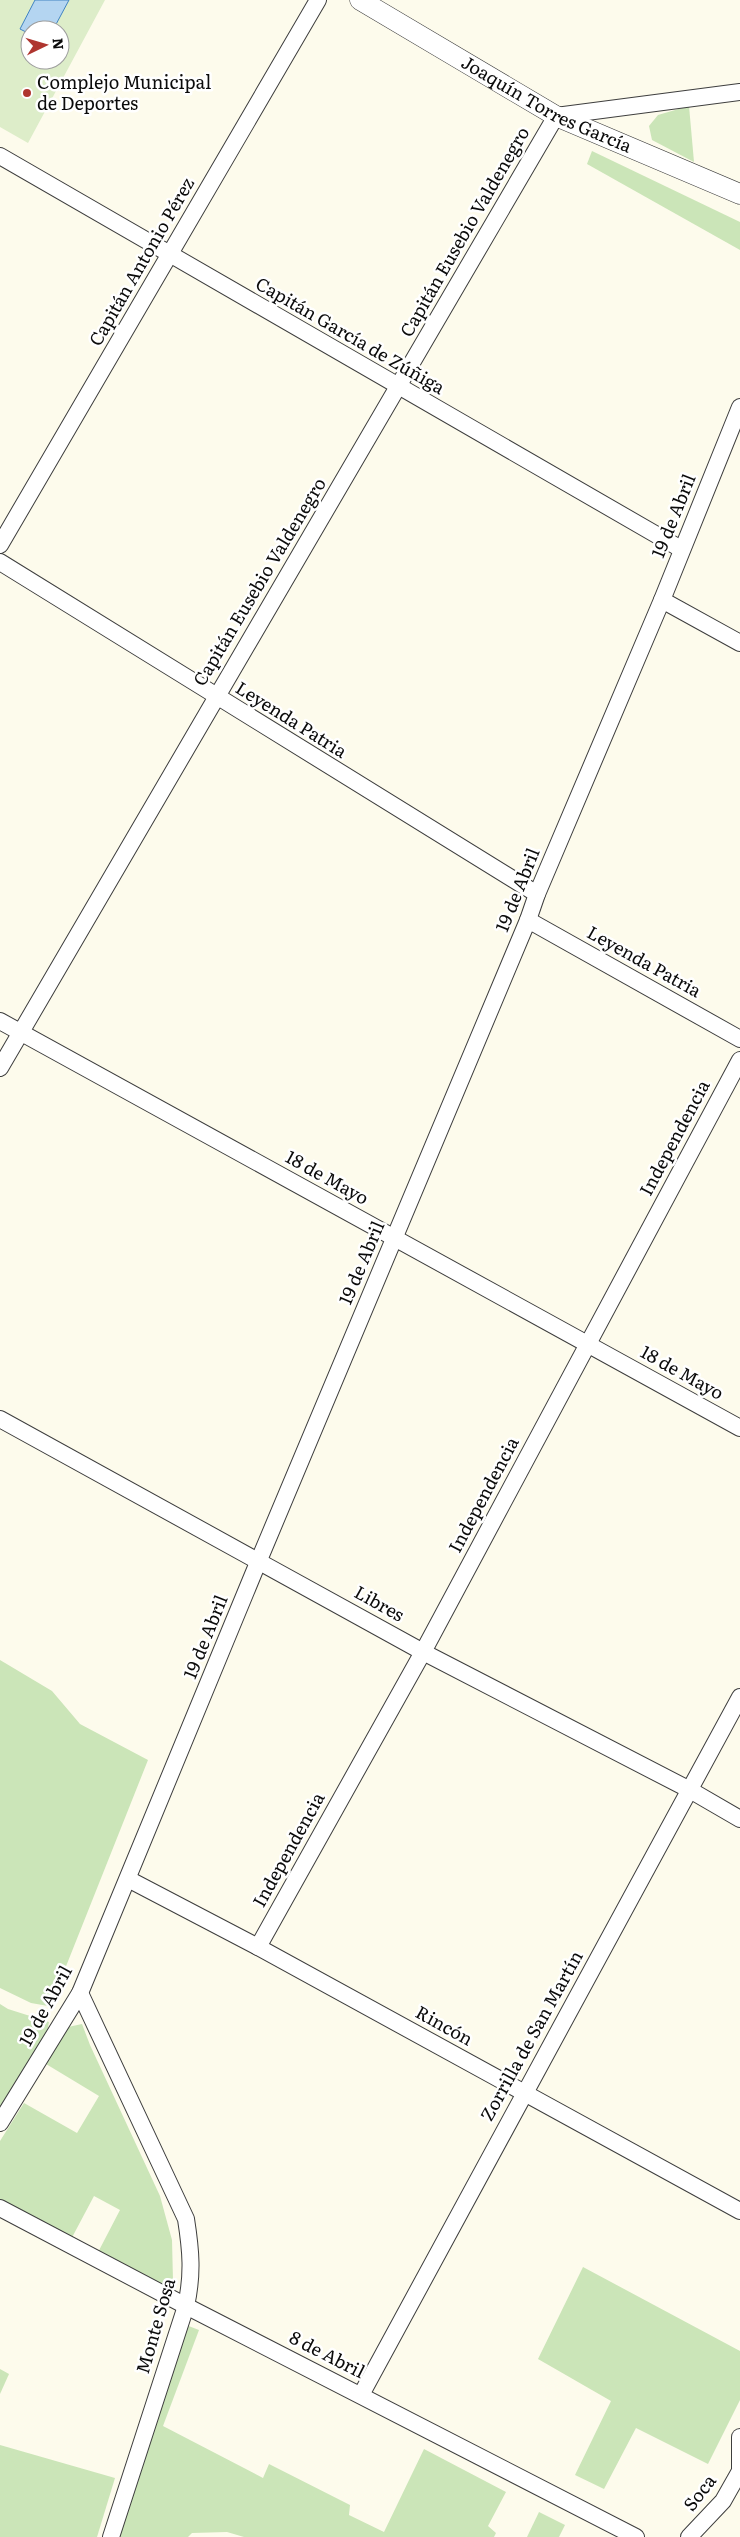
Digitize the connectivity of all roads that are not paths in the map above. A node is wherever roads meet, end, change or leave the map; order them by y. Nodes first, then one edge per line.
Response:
1 (318, 0) edge
2 (360, 0) edge
3 (740, 92) edge
4 (556, 116) junction
5 (0, 156) edge
6 (740, 194) edge
7 (169, 255) junction
8 (399, 387) junction
9 (740, 408) edge
10 (0, 545) edge
11 (681, 549) junction
12 (0, 562) edge
13 (662, 600) junction
14 (740, 643) edge
15 (216, 697) junction
16 (536, 894) junction
17 (528, 920) junction
18 (0, 1020) edge
19 (21, 1032) junction
20 (740, 1039) edge
21 (740, 1060) edge
22 (0, 1068) edge
23 (394, 1238) junction
24 (588, 1344) junction
25 (0, 1420) edge
26 (740, 1428) edge
27 (259, 1560) junction
28 (423, 1652) junction
29 (740, 1697) edge
30 (690, 1790) junction
31 (740, 1819) edge
32 (128, 1879) junction
33 (258, 1947) junction
34 (80, 1994) junction
35 (524, 2093) junction
36 (0, 2123) edge
37 (0, 2208) edge
38 (740, 2211) edge
39 (186, 2306) junction
40 (361, 2395) junction
41 (740, 2437) edge
42 (740, 2470) edge
43 (111, 2537) edge
44 (636, 2537) edge
45 (689, 2537) edge

1 - 7 street, Capitán Antonio Pérez
2 - 4 street, Joaquín Torres García
3 - 4 street
4 - 6 street, Joaquín Torres García
4 - 8 street, Capitán Eusebio Valdenegro
5 - 7 street, Capitán García de Zúñiga
7 - 8 street, Capitán García de Zúñiga
7 - 10 street, Capitán Antonio Pérez
8 - 11 street, Capitán García de Zúñiga
8 - 15 street, Capitán Eusebio Valdenegro
9 - 11 street, 19 de Abril
11 - 13 street, 19 de Abril
12 - 15 street, Leyenda Patria
13 - 14 street
13 - 16 street, 19 de Abril
15 - 16 street, Leyenda Patria
15 - 19 street, Capitán Eusebio Valdenegro
16 - 17 street, 19 de Abril
17 - 20 street, Leyenda Patria
17 - 23 street, 19 de Abril
18 - 19 street, 18 de Mayo
19 - 22 street, Capitán Eusebio Valdenegro
19 - 23 street, 18 de Mayo
21 - 24 street, Independencia
23 - 24 street, 18 de Mayo
23 - 27 street, 19 de Abril
24 - 26 street, 18 de Mayo
24 - 28 street, Independencia
25 - 27 street, Libres
27 - 28 street, Libres
27 - 32 street, 19 de Abril
28 - 30 street, Libres
28 - 33 street, Independencia
29 - 30 street, Zorrilla de San Martín
30 - 31 street, Libres
30 - 35 street, Zorrilla de San Martín
32 - 33 street, Rincón
32 - 34 street, 19 de Abril
33 - 35 street, Rincón
34 - 36 street, 19 de Abril
34 - 39 street, Monte Sosa
35 - 38 street, Rincón
35 - 40 street, Zorrilla de San Martín
37 - 39 street, 8 de Abril
39 - 40 street, 8 de Abril
39 - 43 street, Monte Sosa
40 - 44 street, 8 de Abril
41 - 42 street
42 - 45 street, Soca

